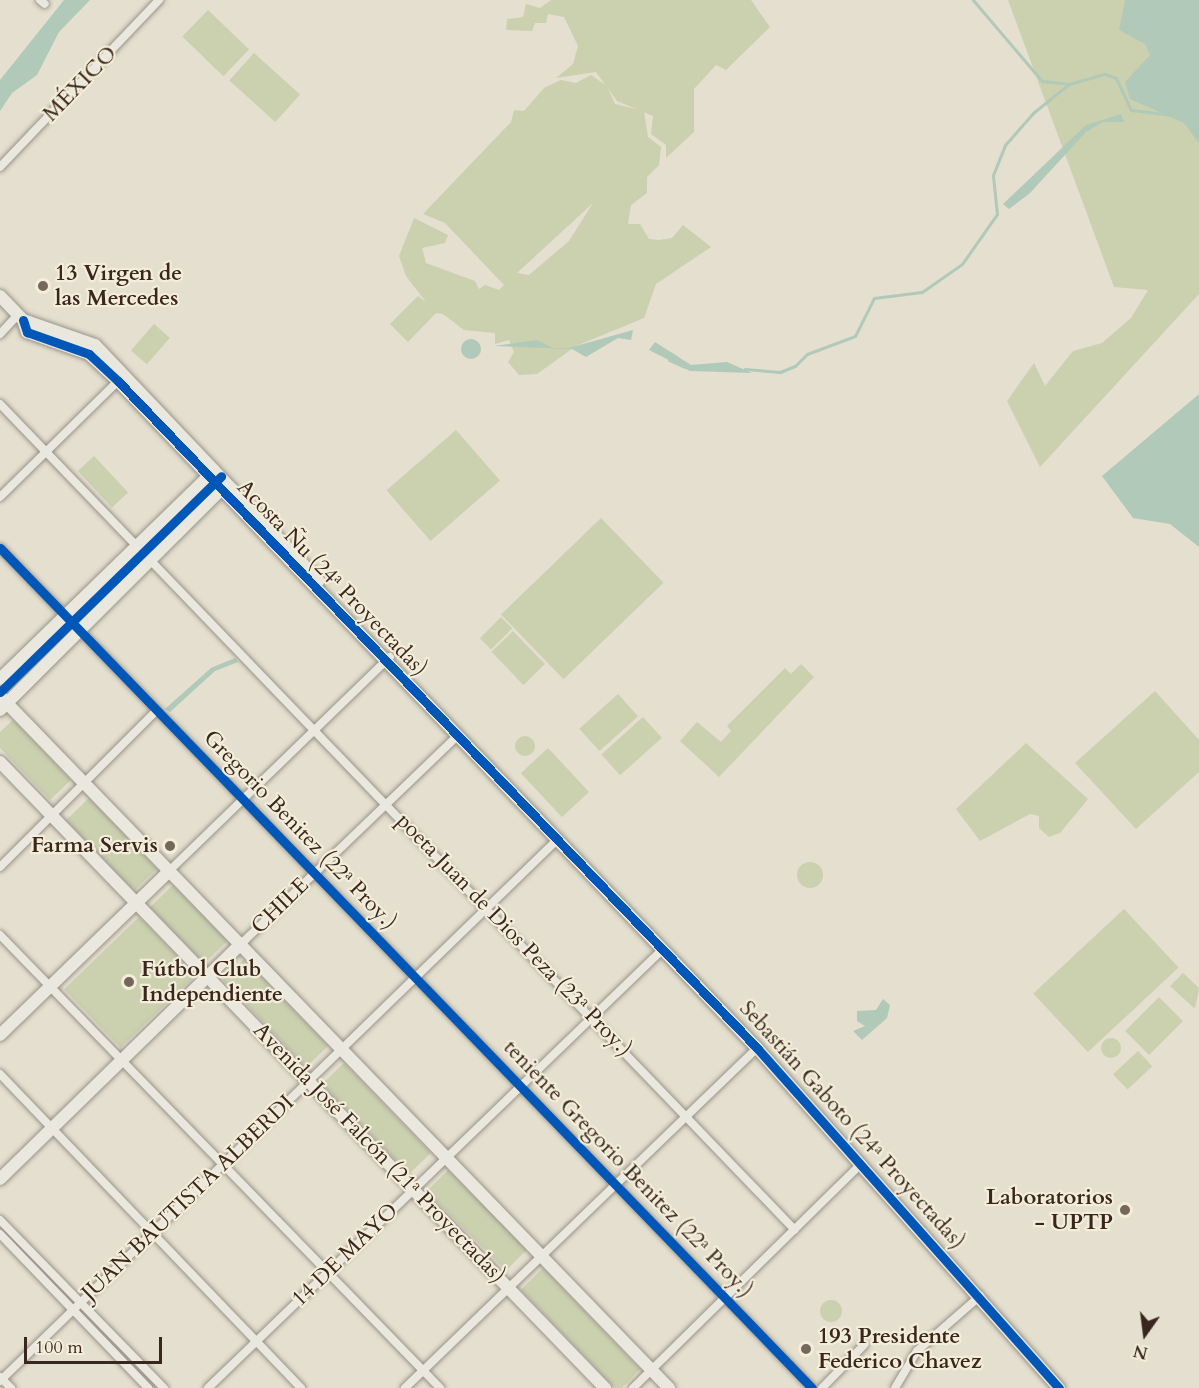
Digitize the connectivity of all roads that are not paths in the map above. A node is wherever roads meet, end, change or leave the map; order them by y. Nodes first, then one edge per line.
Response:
1 (159, 0) edge
2 (0, 167) edge
3 (0, 296) edge
4 (21, 317) junction
5 (0, 334) edge
6 (121, 378) junction
7 (0, 404) edge
8 (46, 453) junction
9 (212, 473) junction
10 (225, 487) junction
11 (0, 497) edge
12 (136, 545) junction
13 (0, 548) edge
14 (151, 560) junction
15 (64, 615) junction
16 (79, 631) junction
17 (388, 659) junction
18 (0, 679) edge
19 (2, 703) edge
20 (156, 711) junction
21 (316, 729) junction
22 (456, 733) junction
23 (0, 762) edge
24 (84, 784) junction
25 (244, 799) junction
26 (387, 803) junction
27 (52, 816) junction
28 (557, 840) junction
29 (0, 867) edge
30 (168, 872) junction
31 (315, 873) junction
32 (138, 902) junction
33 (487, 908) junction
34 (0, 934) edge
35 (241, 944) junction
36 (663, 949) junction
37 (207, 977) junction
38 (416, 977) junction
39 (50, 987) junction
40 (591, 1016) junction
41 (0, 1035) edge
42 (342, 1048) junction
43 (758, 1048) junction
44 (122, 1060) junction
45 (0, 1074) edge
46 (309, 1080) junction
47 (520, 1085) junction
48 (686, 1116) junction
49 (52, 1128) junction
50 (446, 1156) junction
51 (863, 1162) junction
52 (223, 1164) junction
53 (0, 1179) edge
54 (616, 1184) junction
55 (414, 1188) junction
56 (0, 1220) edge
57 (795, 1230) junction
58 (0, 1234) edge
59 (151, 1234) junction
60 (542, 1256) junction
61 (327, 1272) junction
62 (509, 1288) junction
63 (980, 1296) junction
64 (725, 1298) junction
65 (80, 1302) junction
66 (73, 1310) junction
67 (256, 1342) junction
68 (864, 1345) dead end
69 (652, 1370) junction
70 (423, 1371) junction
71 (1, 1379) edge
72 (11, 1388) edge
73 (148, 1388) edge
74 (164, 1388) edge
75 (208, 1388) edge
76 (301, 1388) edge
77 (405, 1388) edge
78 (440, 1388) edge
79 (605, 1388) edge
80 (633, 1388) edge
81 (669, 1388) edge
82 (812, 1388) edge
83 (822, 1388) edge
84 (895, 1388) edge
85 (1059, 1388) edge

1 - 2 street, MÉXICO
3 - 4 street, Acosta Ñu (24ª Proyectadas)
4 - 5 street
4 - 6 street, Acosta Ñu (24ª Proyectadas)
6 - 8 street
6 - 9 street, Acosta Ñu (24ª Proyectadas)
7 - 8 street, poeta Juan de Dios Peza (23ª Proy.)
8 - 11 street
8 - 12 street, poeta Juan de Dios Peza (23ª Proy.)
9 - 10 street, Acosta Ñu (24ª Proyectadas)
9 - 12 street
10 - 14 street
10 - 17 street, Acosta Ñu (24ª Proyectadas)
12 - 14 street, poeta Juan de Dios Peza (23ª Proy.)
12 - 15 street
13 - 15 street, Gregorio Benitez (22ª Proy.)
14 - 16 street
14 - 21 street, poeta Juan de Dios Peza (23ª Proy.)
15 - 16 street, Gregorio Benitez (22ª Proy.)
15 - 18 street
16 - 19 street
16 - 20 street, Gregorio Benitez (22ª Proy.)
17 - 21 street
17 - 22 street, Acosta Ñu (24ª Proyectadas)
19 - 24 street, Avenida José Falcón (21ª Proyectadas)
20 - 24 street
20 - 25 street, Gregorio Benitez (22ª Proy.)
21 - 25 street
21 - 26 street, poeta Juan de Dios Peza (23ª Proy.)
22 - 26 street, CHILE
22 - 28 street
23 - 27 street, Avenida José Falcón (21ª Proyectadas)
24 - 27 street
24 - 30 street, Avenida José Falcón (21ª Proyectadas)
25 - 30 street
25 - 31 street, Gregorio Benitez (22ª Proy.)
26 - 31 street, CHILE
26 - 33 street, poeta Juan de Dios Peza (23ª Proy.)
27 - 29 street
27 - 32 street, Avenida José Falcón (21ª Proyectadas)
28 - 33 street, JUAN BAUTISTA ALBERDI
28 - 36 street, Sebastián Gaboto (24ª Proyectadas)
30 - 32 street
30 - 35 street, Avenida José Falcón (21ª Proyectadas)
31 - 35 street, CHILE
31 - 38 street, Gregorio Benitez (22ª Proy.)
32 - 37 street, Avenida José Falcón (21ª Proyectadas)
32 - 39 street
33 - 38 street, JUAN BAUTISTA ALBERDI
33 - 40 street, poeta Juan de Dios Peza (23ª Proy.)
34 - 39 street
35 - 37 street, CHILE
35 - 42 street, Avenida José Falcón (21ª Proyectadas)
36 - 40 street, 14 DE MAYO
36 - 43 street, Sebastián Gaboto (24ª Proyectadas)
37 - 44 street, CHILE
37 - 46 street, Avenida José Falcón (21ª Proyectadas)
38 - 42 street, JUAN BAUTISTA ALBERDI
38 - 47 street, teniente Gregorio Benitez (22ª Proy.)
39 - 41 street
39 - 44 street
40 - 47 street, 14 DE MAYO
40 - 48 street, poeta Juan de Dios Peza (23ª Proy.)
42 - 46 street, JUAN BAUTISTA ALBERDI
42 - 50 street, Avenida José Falcón (21ª Proyectadas)
43 - 48 street
43 - 51 street, Sebastián Gaboto (24ª Proyectadas)
44 - 49 street, CHILE
44 - 52 street
45 - 49 street
46 - 52 street, JUAN BAUTISTA ALBERDI
46 - 55 street, Avenida José Falcón (21ª Proyectadas)
47 - 50 street, 14 DE MAYO
47 - 54 street, teniente Gregorio Benitez (22ª Proy.)
48 - 54 street
48 - 57 street, poeta Juan de Dios Peza (23ª Proy.)
49 - 53 street, CHILE
49 - 59 street
50 - 55 street, 14 DE MAYO
50 - 60 street, Avenida José Falcón (21ª Proyectadas)
51 - 57 street
51 - 63 street, Sebastián Gaboto (24ª Proyectadas)
52 - 59 street, JUAN BAUTISTA ALBERDI
52 - 61 street
54 - 60 street
54 - 64 street, teniente Gregorio Benitez (22ª Proy.)
55 - 61 street, 14 DE MAYO
55 - 62 street, Avenida José Falcón (21ª Proyectadas)
56 - 65 street
57 - 64 street
58 - 66 street
59 - 65 street, JUAN BAUTISTA ALBERDI
59 - 67 street
60 - 62 street
60 - 69 street, Avenida José Falcón (21ª Proyectadas)
61 - 67 street, 14 DE MAYO
61 - 70 street
62 - 70 street
62 - 79 street, Avenida José Falcón (21ª Proyectadas)
63 - 84 street
63 - 85 street, Sebastián Gaboto (24ª Proyectadas)
64 - 69 street
64 - 82 street, teniente Gregorio Benitez (22ª Proy.)
65 - 66 street, JUAN BAUTISTA ALBERDI
65 - 74 street
66 - 71 street, JUAN BAUTISTA ALBERDI
66 - 73 street
67 - 75 street, 14 DE MAYO
67 - 76 street
68 - 83 street
69 - 80 street
69 - 81 street, Avenida José Falcón (21ª Proyectadas)
70 - 77 street
70 - 78 street
71 - 72 street

